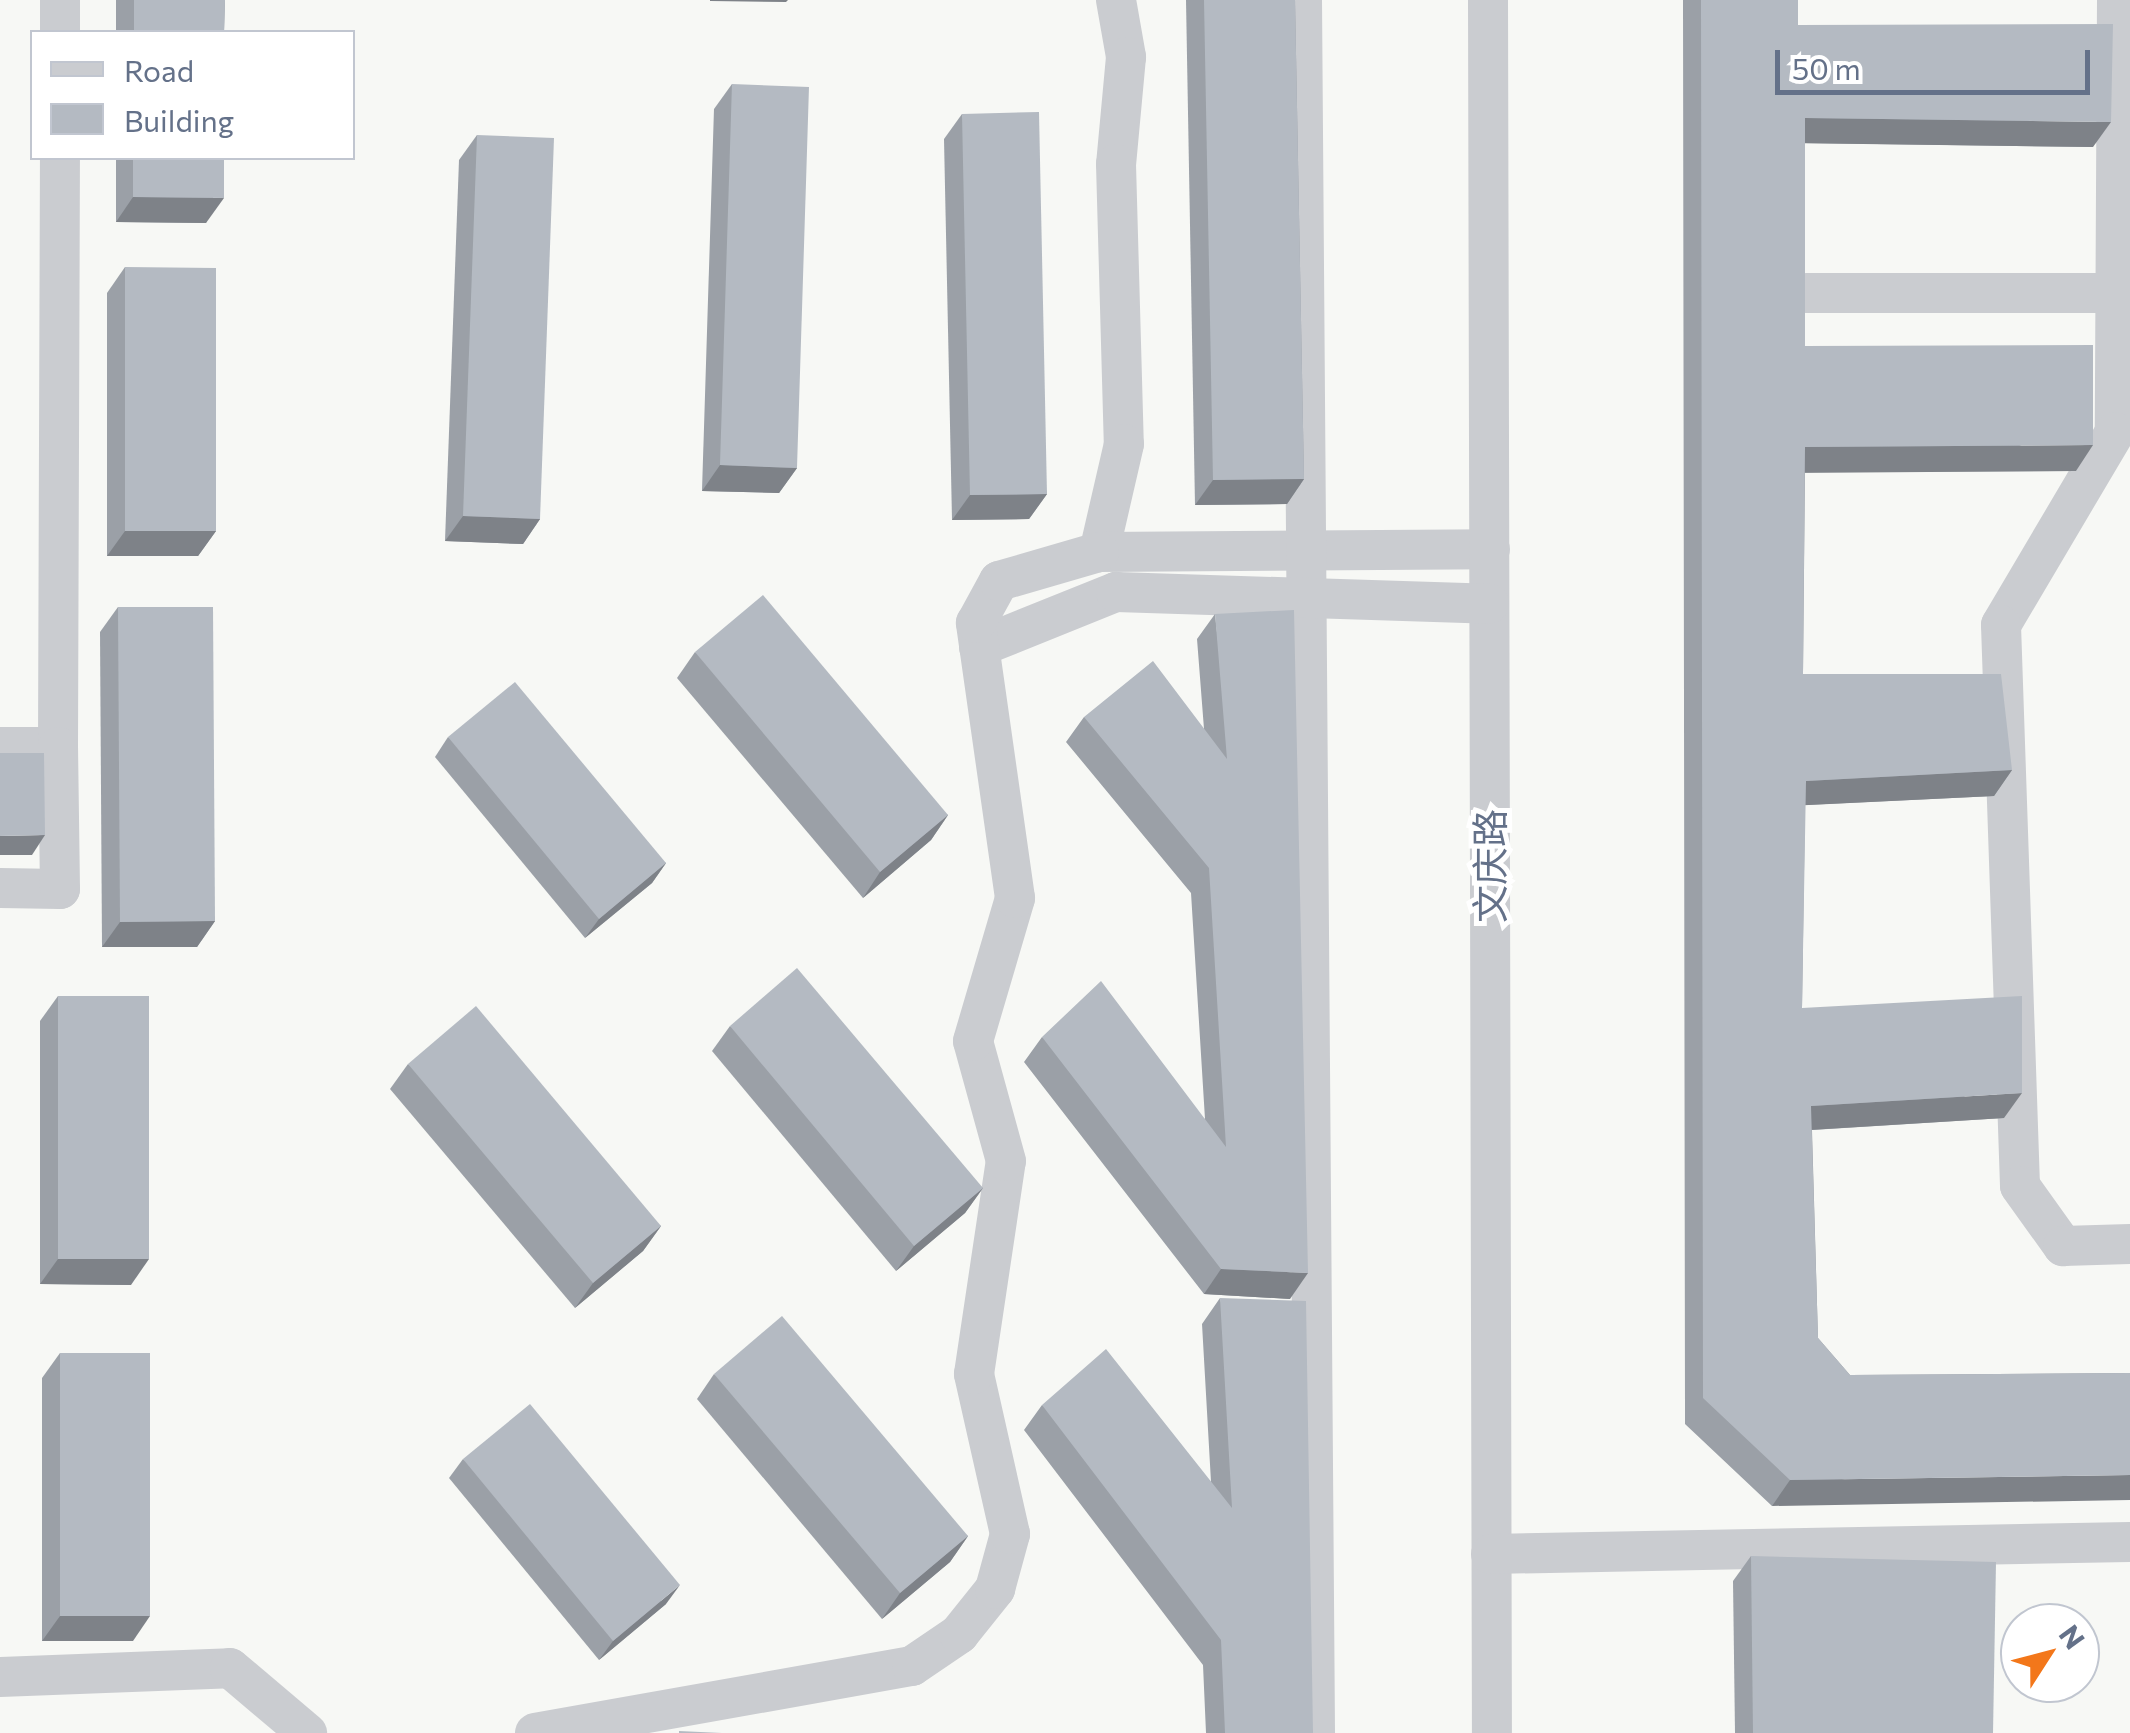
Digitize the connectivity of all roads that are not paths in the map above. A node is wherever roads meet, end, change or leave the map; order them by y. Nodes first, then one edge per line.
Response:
1 (60, 0) edge
2 (1116, 0) edge
3 (1302, 0) edge
4 (1488, 0) edge
5 (2118, 0) edge
6 (60, 30) edge
7 (60, 160) edge
8 (1806, 293) edge
9 (2123, 293) edge
10 (1490, 549) junction
11 (1304, 551) junction
12 (1099, 552) junction
13 (1305, 599) junction
14 (1489, 604) junction
15 (979, 647) junction
16 (0, 747) edge
17 (58, 747) junction
18 (0, 888) edge
19 (2130, 1244) edge
20 (2130, 1542) edge
21 (1491, 1554) junction
22 (0, 1677) edge
23 (307, 1733) edge
24 (536, 1733) edge
25 (1314, 1733) edge
26 (1492, 1733) edge

1 - 6 street
2 - 12 street
3 - 11 street
4 - 10 street, 文庆路
5 - 9 street
7 - 17 street
8 - 9 street
9 - 19 street
10 - 11 street
10 - 14 street, 文庆路
11 - 12 street
11 - 13 street
12 - 15 street
13 - 14 street
13 - 15 street
13 - 25 street
14 - 21 street, 文庆路
15 - 24 street
16 - 17 street
17 - 18 street
20 - 21 street
21 - 26 street, 文庆路
22 - 23 street

